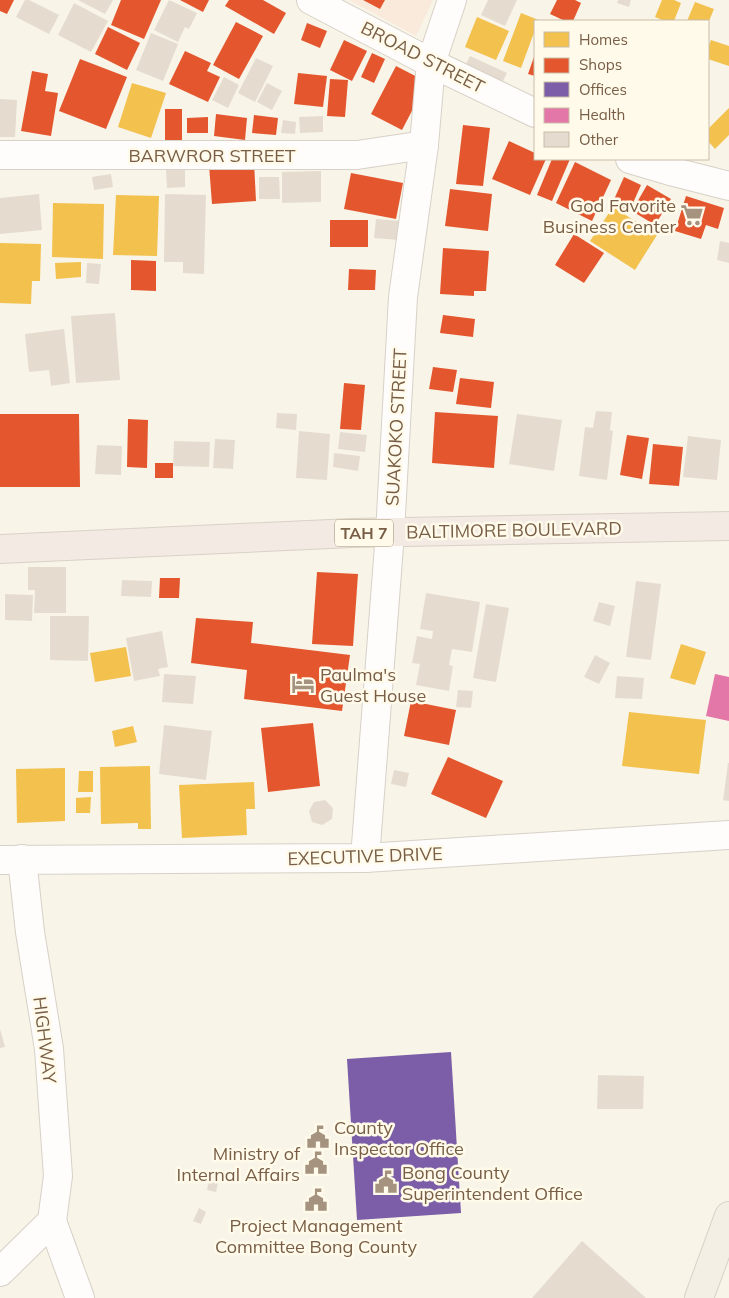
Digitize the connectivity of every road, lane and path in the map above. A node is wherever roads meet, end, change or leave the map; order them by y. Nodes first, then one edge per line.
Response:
1 (311, 0) edge
2 (452, 0) edge
3 (431, 63) junction
4 (534, 113) edge
5 (424, 145) junction
6 (0, 156) edge
7 (633, 160) edge
8 (729, 186) edge
9 (729, 526) edge
10 (390, 533) junction
11 (0, 549) edge
12 (729, 835) edge
13 (365, 858) junction
14 (11, 859) edge
15 (729, 1216) edge
16 (52, 1221) junction
17 (0, 1272) edge
18 (80, 1298) edge
19 (699, 1298) edge

1 - 3 street, BROAD STREET
2 - 3 street, SUAKOKO STREET
3 - 4 street, BROAD STREET
3 - 5 street, SUAKOKO STREET
5 - 6 street, BARWROR STREET
5 - 10 street, SUAKOKO STREET
7 - 8 street
9 - 10 highway, BALTIMORE BOULEVARD / TAH 7
10 - 11 highway, BALTIMORE BOULEVARD / TAH 7
10 - 13 street, SUAKOKO STREET
12 - 13 street, EXECUTIVE DRIVE
13 - 14 street, EXECUTIVE DRIVE
14 - 16 street, HIGHWAY
15 - 19 main road
16 - 17 street
16 - 18 street, HIGHWAY

